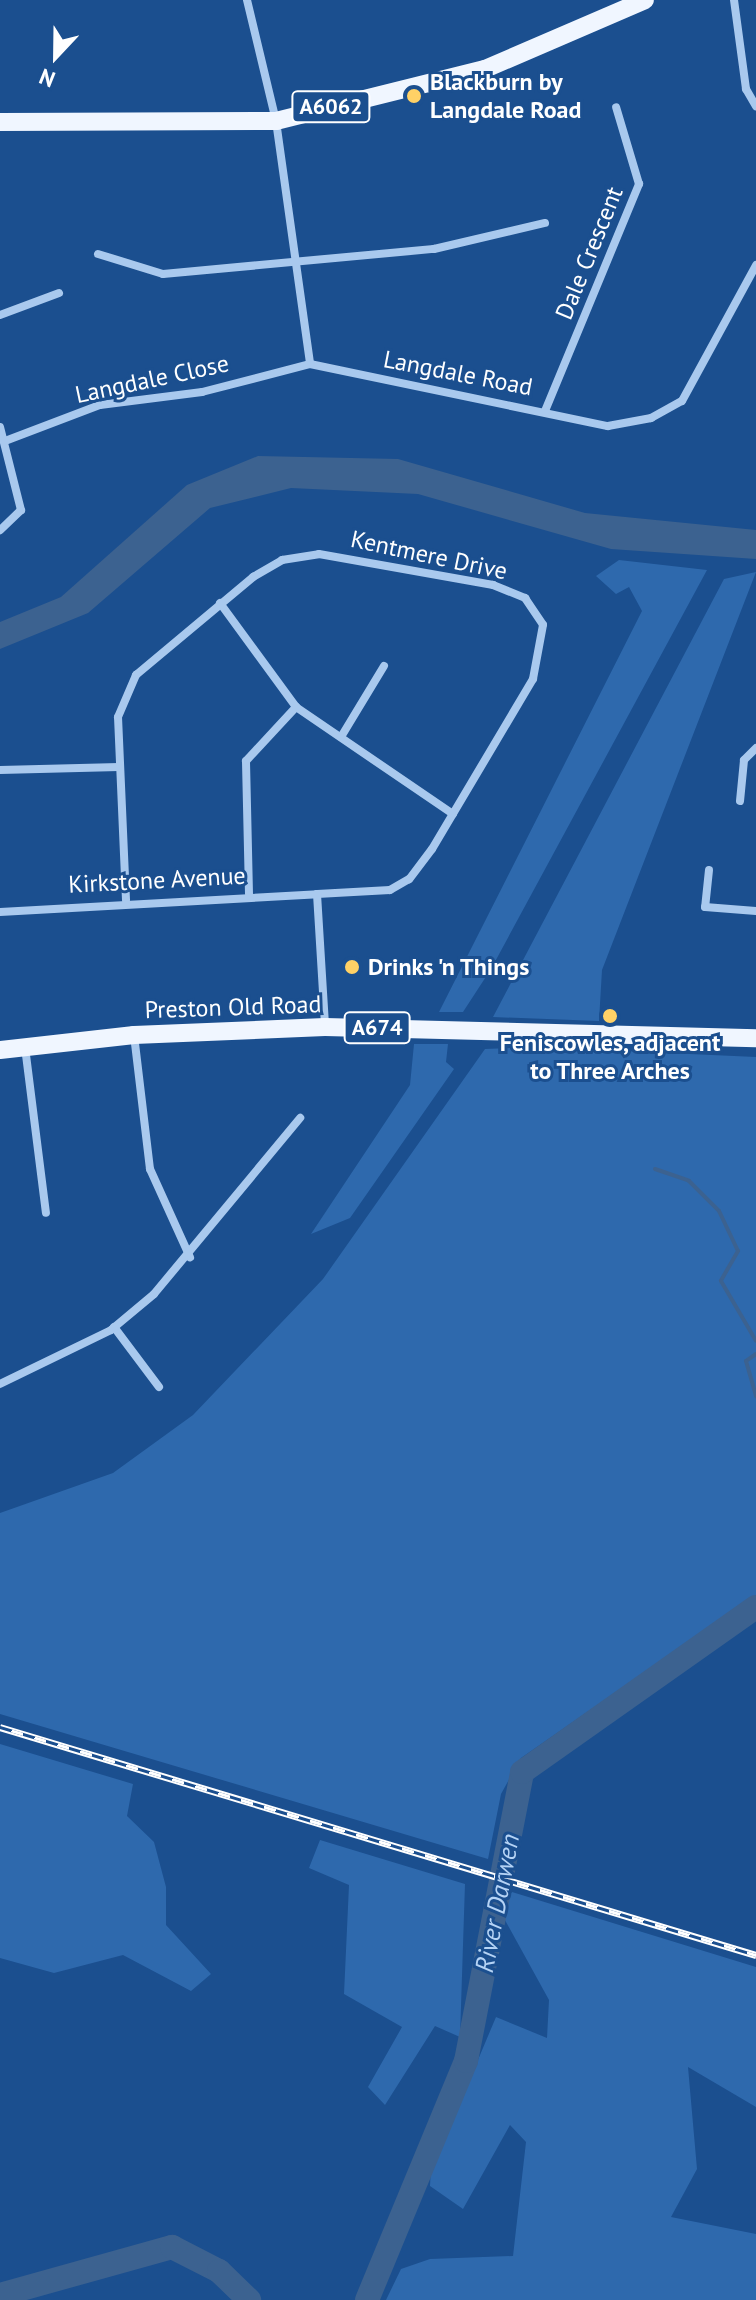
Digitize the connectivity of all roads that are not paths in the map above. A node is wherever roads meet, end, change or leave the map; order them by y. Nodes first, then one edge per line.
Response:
1 (247, 0) edge
2 (645, 0) edge
3 (734, 0) edge
4 (756, 106) edge
5 (616, 107) dead end
6 (276, 121) junction
7 (0, 122) edge
8 (545, 223) dead end
9 (98, 254) dead end
10 (298, 260) junction
11 (756, 265) edge
12 (59, 293) dead end
13 (0, 315) edge
14 (310, 364) junction
15 (545, 411) junction
16 (0, 427) edge
17 (5, 441) junction
18 (0, 530) edge
19 (220, 603) junction
20 (384, 666) dead end
21 (296, 707) junction
22 (341, 737) junction
23 (756, 748) edge
24 (119, 767) junction
25 (0, 770) edge
26 (740, 801) dead end
27 (453, 814) junction
28 (709, 870) dead end
29 (249, 894) junction
30 (317, 894) junction
31 (126, 900) junction
32 (756, 911) edge
33 (0, 912) edge
34 (325, 1027) junction
35 (134, 1035) junction
36 (756, 1038) edge
37 (25, 1046) junction
38 (0, 1050) edge
39 (300, 1118) dead end
40 (46, 1213) dead end
41 (190, 1257) junction
42 (114, 1327) junction
43 (0, 1384) edge
44 (159, 1387) dead end

1 - 6 street
2 - 6 main road, A6062
3 - 4 street
5 - 15 street, Dale Crescent
6 - 7 main road, A6062
6 - 10 street
8 - 10 street
9 - 10 street
10 - 14 street
11 - 15 street, Langdale Road
12 - 13 street
14 - 15 street, Langdale Road
14 - 17 street, Langdale Close
16 - 17 street
17 - 18 street
19 - 21 street
19 - 24 street, Kentmere Drive
19 - 27 street, Kentmere Drive
20 - 22 street
21 - 22 street
21 - 29 street
22 - 27 street
23 - 26 street
24 - 25 street
24 - 31 street, Kentmere Drive
27 - 30 street, Kentmere Drive
28 - 32 street
29 - 30 street, Kirkstone Avenue
29 - 31 street, Kirkstone Avenue
30 - 34 street
31 - 33 street, Kirkstone Avenue
34 - 35 main road, Preston Old Road / A674
34 - 36 main road, Preston Old Road / A674
35 - 37 main road, Preston Old Road / A674
35 - 41 street
37 - 38 main road, Preston Old Road / A674
37 - 40 street
39 - 41 street
41 - 42 street
42 - 43 street
42 - 44 street

